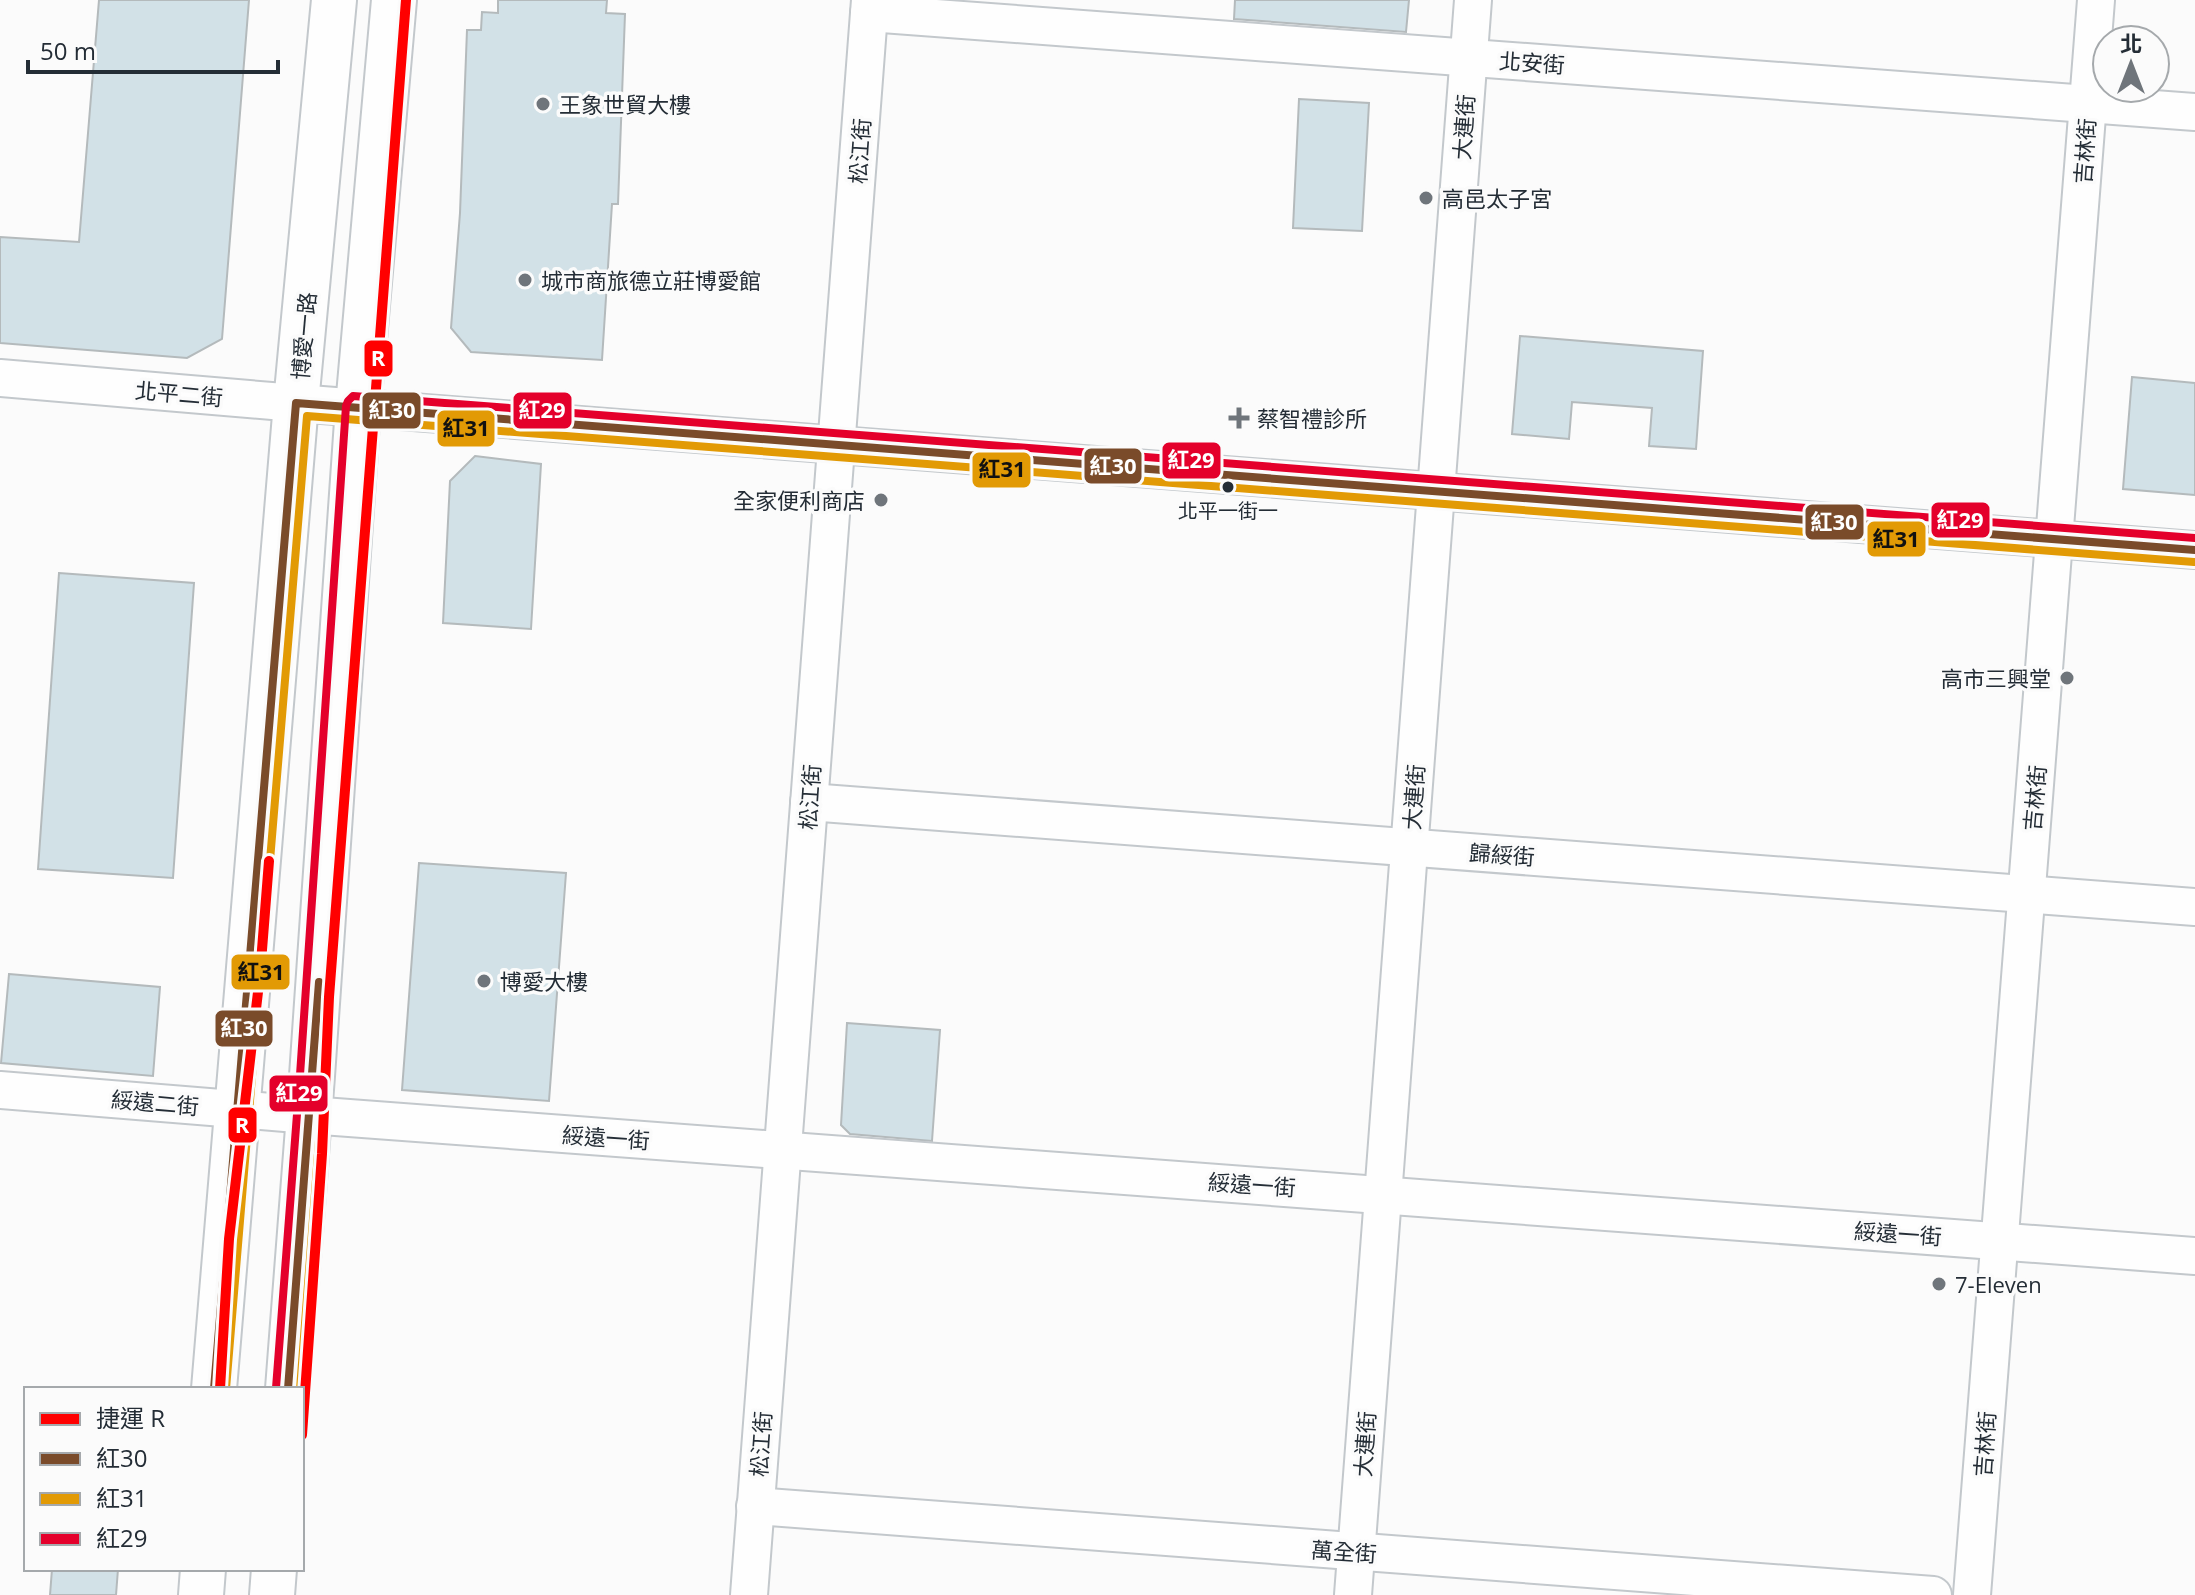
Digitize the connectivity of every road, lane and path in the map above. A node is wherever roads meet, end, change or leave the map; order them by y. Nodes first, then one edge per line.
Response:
1 (334, 0) edge
2 (394, 0) edge
3 (1473, 0) edge
4 (2096, 0) edge
5 (870, 7) edge
6 (1468, 58) junction
7 (2088, 104) junction
8 (2195, 112) edge
9 (0, 378) edge
10 (296, 403) junction
11 (358, 407) junction
12 (836, 444) junction
13 (1436, 491) junction
14 (2055, 538) junction
15 (2195, 550) edge
16 (809, 802) junction
17 (1409, 847) junction
18 (2027, 893) junction
19 (2195, 907) edge
20 (0, 1090) edge
21 (238, 1109) junction
22 (309, 1115) junction
23 (783, 1150) junction
24 (1383, 1194) junction
25 (2000, 1240) junction
26 (2195, 1256) edge
27 (214, 1387) edge
28 (288, 1387) edge
29 (755, 1506) junction
30 (1356, 1552) junction
31 (203, 1571) edge
32 (274, 1571) edge
33 (1810, 1590) edge
34 (201, 1595) edge
35 (272, 1595) edge
36 (749, 1595) edge
37 (1353, 1595) edge
38 (1933, 1595) edge
39 (1972, 1595) edge

1 - 10 main road, 博愛一路
2 - 11 main road
3 - 6 street, 大連街
4 - 7 street, 吉林街
5 - 6 street, 北安街
5 - 12 street, 松江街
6 - 7 street, 北安街
6 - 13 street, 大連街
7 - 8 street, 北安街
7 - 14 street, 吉林街
9 - 10 street, 北平二街
10 - 11 street, 北平二街
10 - 21 main road, 博愛一路
11 - 12 street, 北平二街
11 - 22 main road
12 - 13 street, 北平二街
12 - 16 street, 松江街
13 - 14 street, 北平二街
13 - 17 street, 大連街
14 - 15 street, 北平二街
14 - 18 street, 吉林街
16 - 17 street, 歸綏街
16 - 23 street, 松江街
17 - 18 street, 歸綏街
17 - 24 street, 大連街
18 - 19 street, 歸綏街
18 - 25 street, 吉林街
20 - 21 street, 綏遠二街
21 - 22 street, 綏遠二街
21 - 27 main road, 博愛一路
22 - 23 street, 綏遠一街
22 - 28 main road
23 - 24 street, 綏遠一街
23 - 29 street, 松江街
24 - 25 street, 綏遠一街
24 - 30 street, 大連街
25 - 26 street, 綏遠一街
25 - 39 street, 吉林街
29 - 30 street, 萬全街
29 - 36 street, 松江街
30 - 33 street, 萬全街
30 - 37 street, 大連街
31 - 34 main road
32 - 35 main road
33 - 38 street, 萬全街

